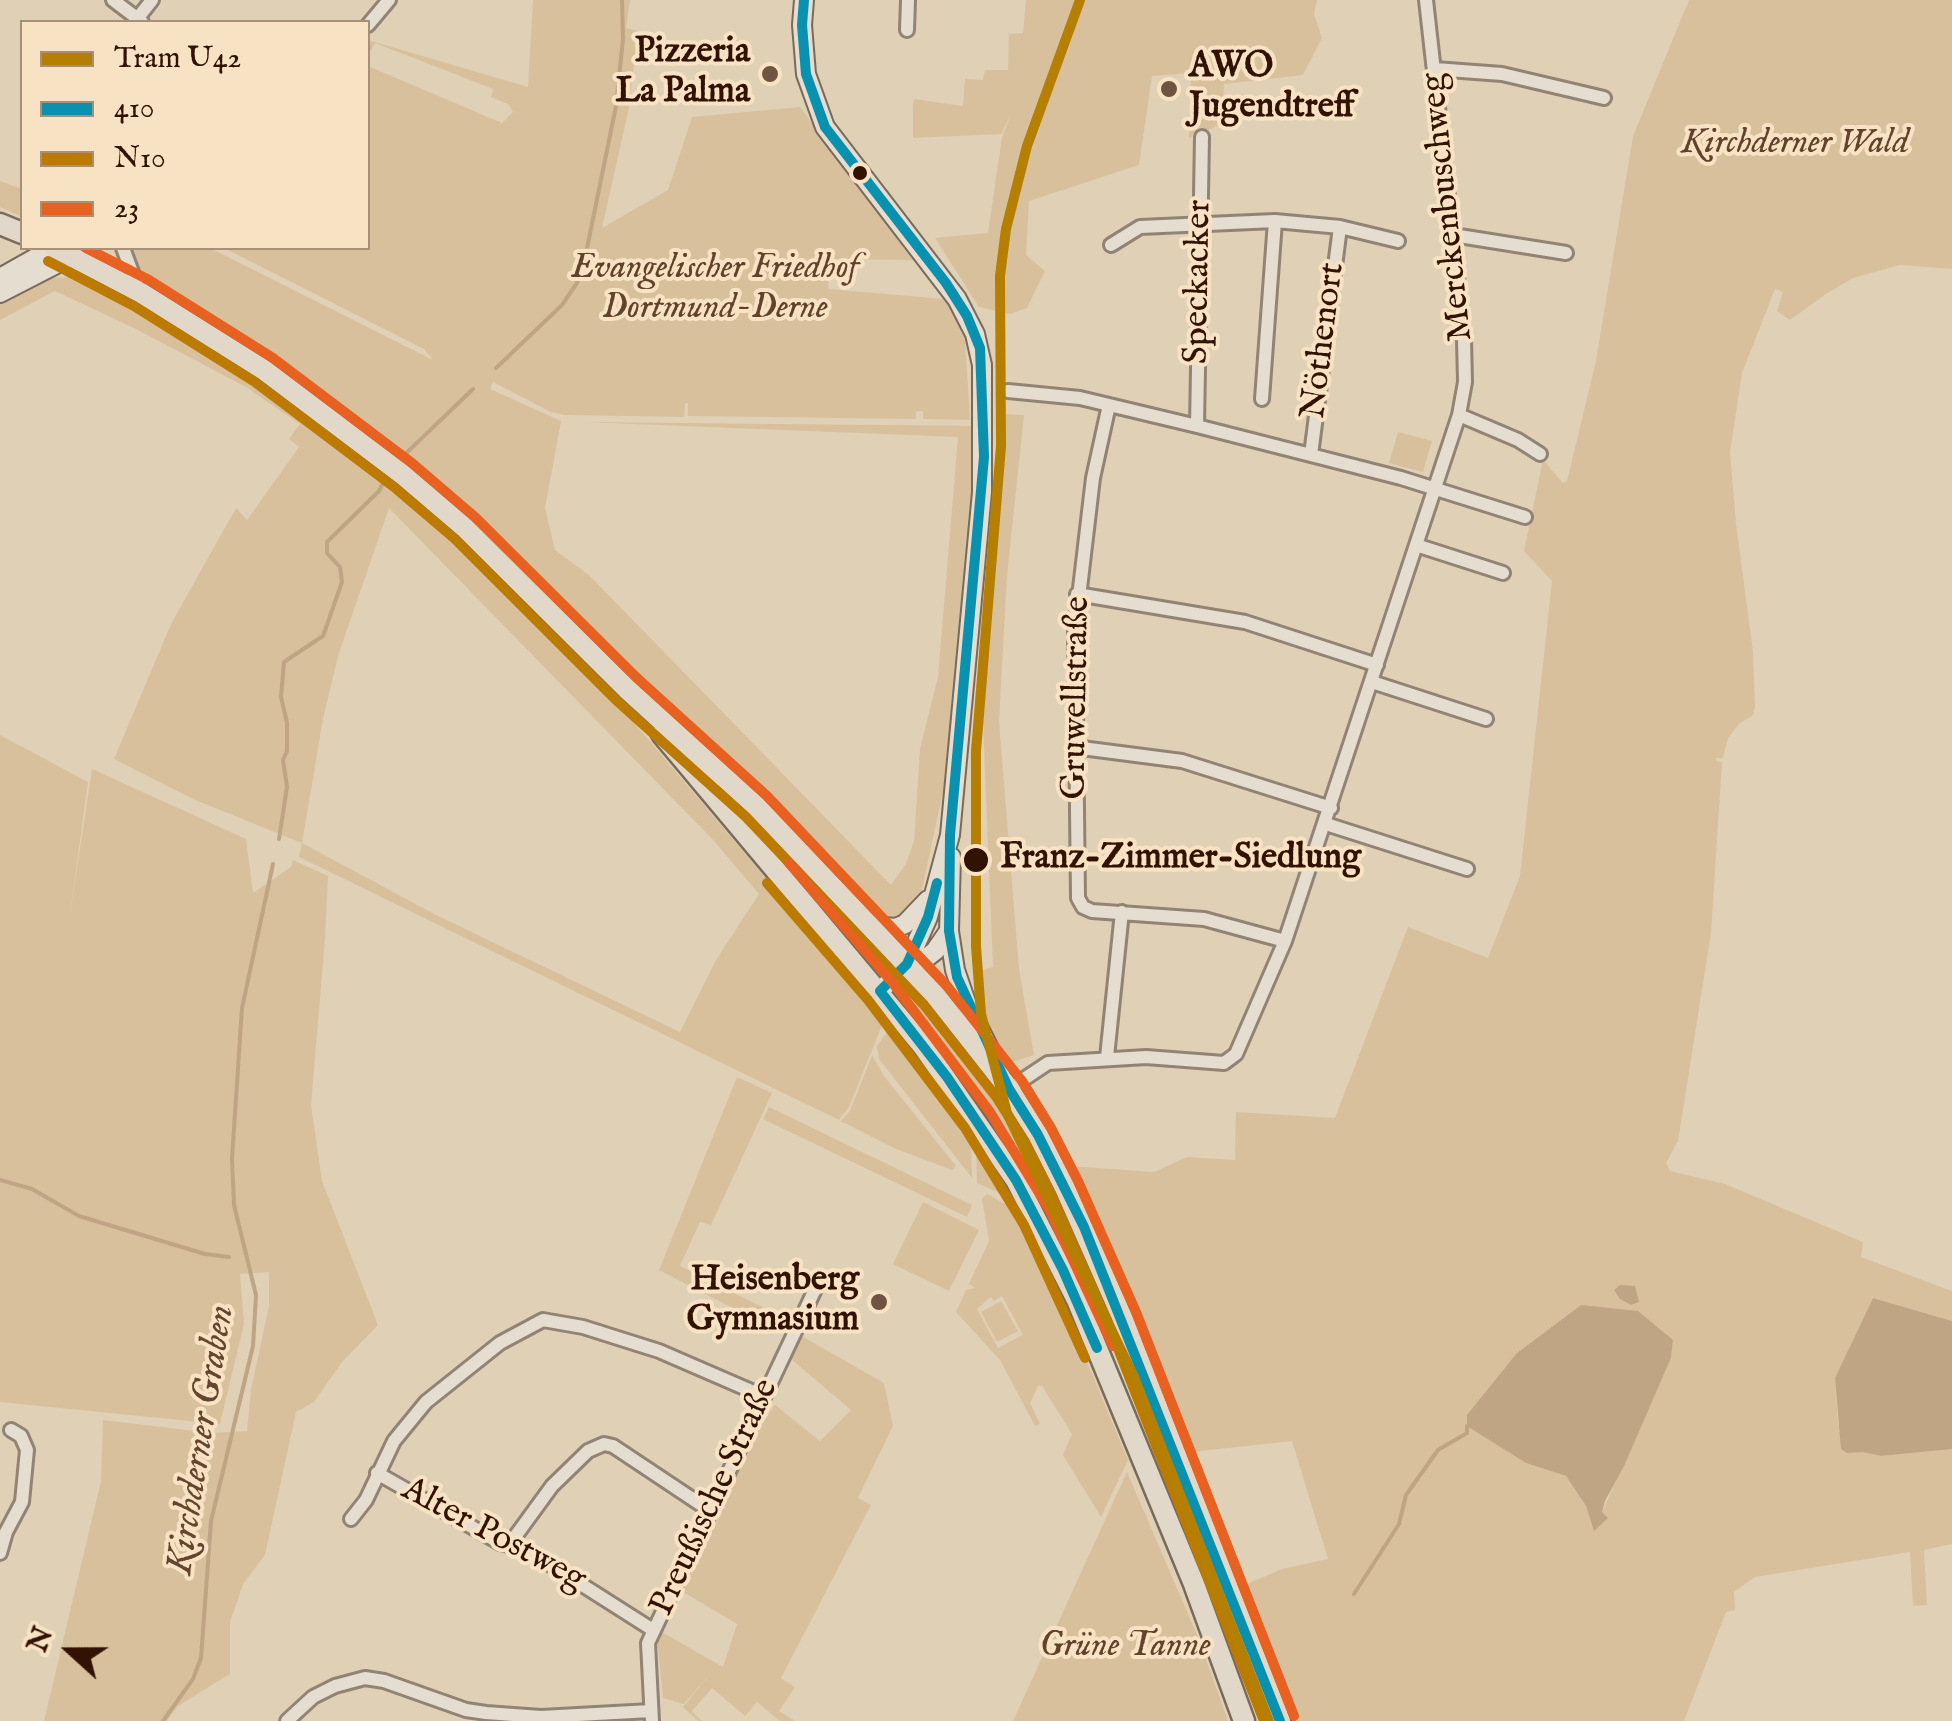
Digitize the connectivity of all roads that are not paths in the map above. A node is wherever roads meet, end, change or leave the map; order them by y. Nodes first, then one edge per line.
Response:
1 (113, 0) edge
2 (389, 0) edge
3 (804, 0) edge
4 (908, 0) edge
5 (1426, 0) edge
6 (139, 20) edge
7 (370, 23) edge
8 (907, 30) dead end
9 (1434, 69) junction
10 (1604, 98) dead end
11 (1202, 138) dead end
12 (1275, 221) junction
13 (1201, 226) junction
14 (1340, 227) junction
15 (1453, 235) junction
16 (1398, 240) dead end
17 (1111, 245) dead end
18 (67, 250) edge
19 (124, 250) edge
20 (1566, 252) dead end
21 (0, 278) edge
22 (0, 293) edge
23 (140, 293) junction
24 (1008, 392) dead end
25 (1262, 398) dead end
26 (1109, 405) junction
27 (1459, 415) junction
28 (1197, 426) junction
29 (1311, 454) junction
30 (1540, 454) dead end
31 (1435, 488) junction
32 (1525, 518) dead end
33 (1416, 545) junction
34 (1502, 573) dead end
35 (1078, 594) junction
36 (1377, 665) junction
37 (1372, 682) junction
38 (628, 689) junction
39 (1486, 719) dead end
40 (1074, 747) junction
41 (1331, 808) junction
42 (1326, 824) junction
43 (950, 835) junction
44 (1467, 868) dead end
45 (935, 892) junction
46 (1122, 912) junction
47 (872, 926) junction
48 (949, 931) junction
49 (1285, 941) junction
50 (907, 964) junction
51 (880, 991) junction
52 (1107, 1057) junction
53 (1009, 1088) junction
54 (818, 1283) dead end
55 (763, 1396) junction
56 (11, 1430) dead end
57 (377, 1472) junction
58 (709, 1510) junction
59 (351, 1519) dead end
60 (5, 1521) edge
61 (510, 1545) junction
62 (0, 1553) edge
63 (654, 1630) junction
64 (466, 1716) edge
65 (651, 1716) edge
66 (287, 1721) edge
67 (1244, 1721) edge
68 (1280, 1721) edge

1 - 6 street
2 - 7 street
3 - 43 main road
4 - 8 street
5 - 9 street, Merckenbuschweg
9 - 10 street
9 - 15 street, Merckenbuschweg
11 - 13 street, Speckacker
12 - 13 street
12 - 14 street
12 - 25 street
13 - 17 street
13 - 28 street, Speckacker
14 - 16 street
14 - 29 street, Nöthenort
15 - 20 street
15 - 27 street, Merckenbuschweg
18 - 21 main road
18 - 22 main road
18 - 23 main road
19 - 23 street
23 - 38 main road
24 - 26 street
26 - 28 street
26 - 35 street, Gruwellstraße
27 - 30 street
27 - 31 street, Merckenbuschweg
28 - 29 street
29 - 31 street
31 - 32 street
31 - 33 street, Merckenbuschweg
33 - 34 street
33 - 36 street, Merckenbuschweg
35 - 36 street
35 - 40 street, Gruwellstraße
36 - 37 street, Merckenbuschweg
37 - 39 street
37 - 41 street, Merckenbuschweg
38 - 47 main road
38 - 51 main road
40 - 41 street
40 - 46 street, Gruwellstraße
41 - 42 street, Merckenbuschweg
42 - 44 street
42 - 49 street, Merckenbuschweg
43 - 45 main road
43 - 48 main road
45 - 47 main road
45 - 50 main road
46 - 49 street, Gruwellstraße
46 - 52 street
47 - 50 main road
48 - 50 main road
48 - 53 main road
49 - 52 street, Merckenbuschweg
50 - 51 main road
50 - 53 main road
51 - 67 main road
52 - 53 street, Merckenbuschweg
53 - 68 main road
54 - 55 street, Preußische Straße
55 - 57 street
55 - 58 street, Preußische Straße
56 - 60 street
57 - 59 street, Alter Postweg
57 - 61 street, Alter Postweg
58 - 61 street
58 - 63 street, Preußische Straße
60 - 62 street
61 - 63 street, Alter Postweg
63 - 65 street, Preußische Straße
64 - 65 street
64 - 66 street

